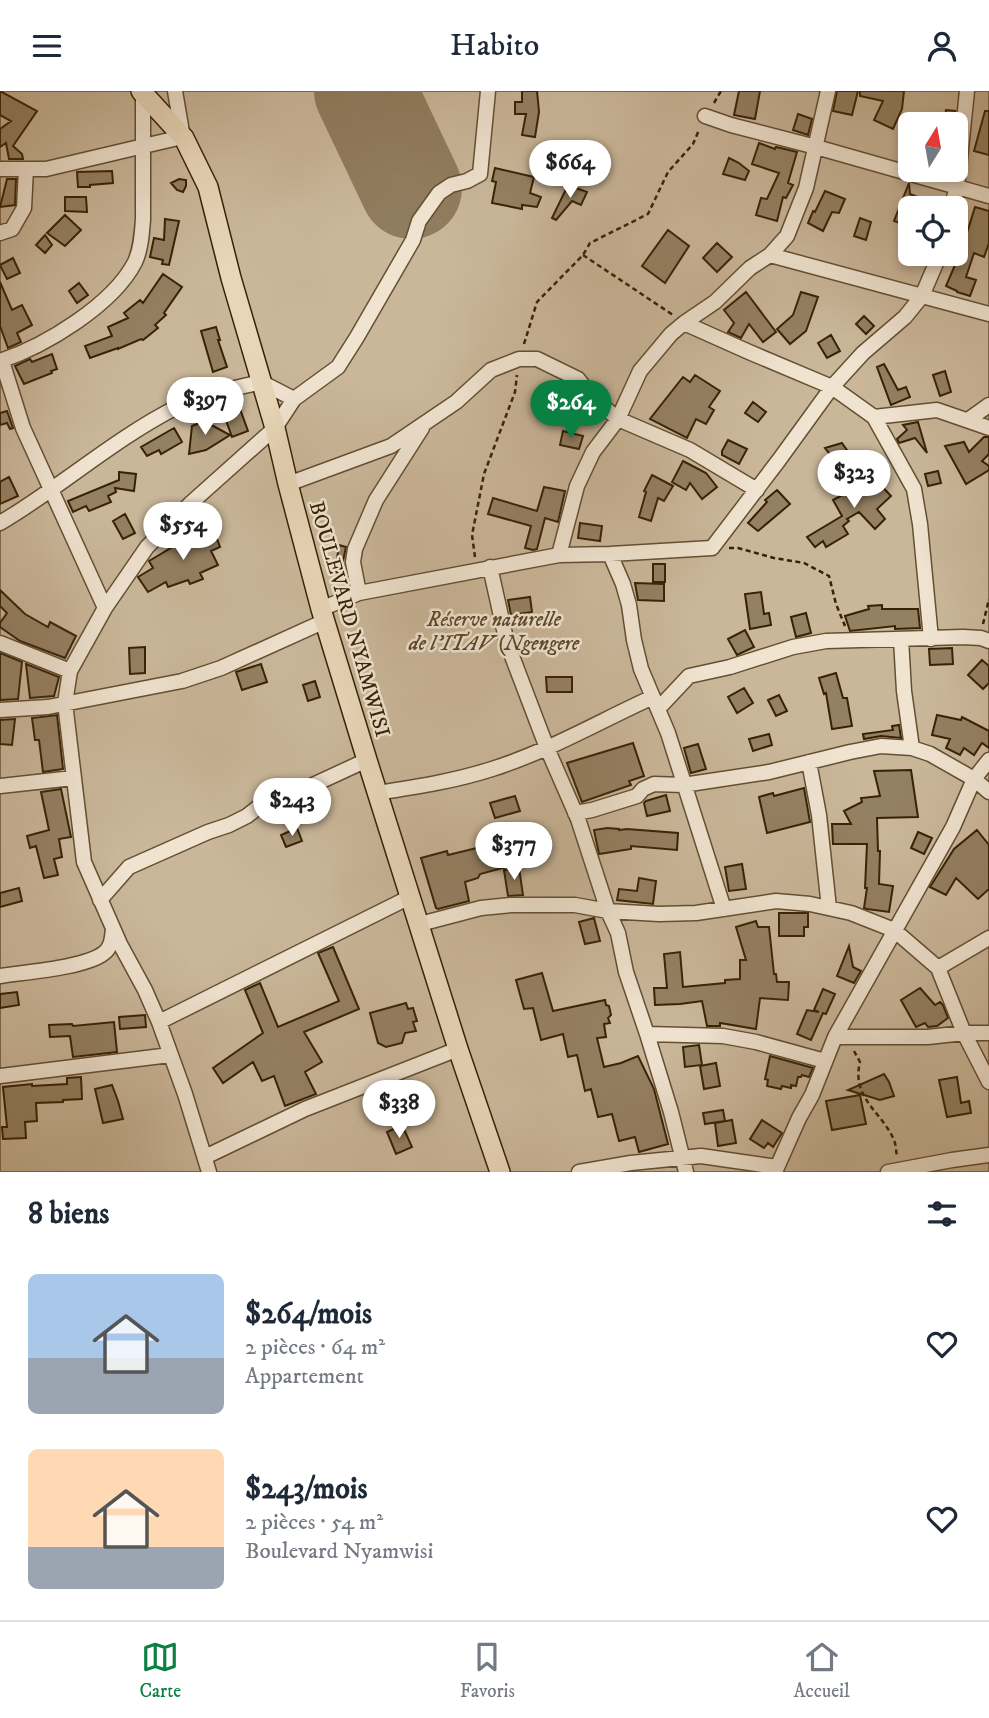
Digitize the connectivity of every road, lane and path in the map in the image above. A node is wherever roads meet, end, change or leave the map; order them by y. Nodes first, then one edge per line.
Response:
1 (175, 91) edge
2 (488, 91) edge
3 (828, 91) edge
4 (967, 91) edge
5 (142, 92) edge
6 (705, 116) joint
7 (183, 138) junction
8 (143, 147) junction
9 (816, 147) junction
10 (0, 169) edge
11 (26, 169) junction
12 (957, 187) junction
13 (954, 196) edge
14 (989, 196) edge
15 (0, 233) edge
16 (583, 255) junction
17 (770, 255) junction
18 (935, 266) edge
19 (922, 296) junction
20 (989, 314) edge
21 (684, 323) junction
22 (519, 359) junction
23 (1, 361) edge
24 (261, 382) junction
25 (832, 387) junction
26 (294, 399) junction
27 (989, 405) edge
28 (874, 417) junction
29 (618, 419) junction
30 (968, 420) junction
31 (426, 421) junction
32 (275, 428) junction
33 (989, 428) edge
34 (288, 484) junction
35 (51, 490) junction
36 (757, 490) junction
37 (0, 523) edge
38 (712, 548) junction
39 (610, 554) junction
40 (559, 555) junction
41 (483, 568) junction
42 (359, 593) junction
43 (989, 599) edge
44 (105, 608) junction
45 (323, 615) junction
46 (901, 639) junction
47 (931, 639) junction
48 (985, 640) edge
49 (851, 641) junction
50 (0, 643) edge
51 (70, 671) junction
52 (65, 703) junction
53 (656, 703) junction
54 (0, 710) edge
55 (547, 748) junction
56 (912, 748) junction
57 (367, 760) junction
58 (989, 760) edge
59 (809, 762) junction
60 (73, 778) junction
61 (974, 779) junction
62 (683, 785) junction
63 (0, 786) edge
64 (989, 792) edge
65 (377, 793) junction
66 (575, 813) junction
67 (410, 897) junction
68 (100, 900) junction
69 (829, 908) junction
70 (724, 909) junction
71 (608, 911) junction
72 (420, 924) junction
73 (113, 928) junction
74 (894, 930) junction
75 (989, 938) edge
76 (102, 954) junction
77 (132, 967) junction
78 (938, 968) junction
79 (0, 976) edge
80 (159, 1022) junction
81 (964, 1033) junction
82 (989, 1033) edge
83 (647, 1034) junction
84 (840, 1037) junction
85 (458, 1049) junction
86 (170, 1055) junction
87 (825, 1061) junction
88 (0, 1076) edge
89 (989, 1082) edge
90 (989, 1155) edge
91 (205, 1157) junction
92 (684, 1165) edge
93 (758, 1168) edge
94 (776, 1170) edge
95 (895, 1171) edge
96 (209, 1172) edge
97 (500, 1172) edge
98 (579, 1172) edge

1 - 7 street
2 - 26 street
3 - 9 street
4 - 12 street
5 - 7 main road, BOULEVARD NYAMWISI
5 - 8 street
6 - 9 street
6 - 16 path
7 - 8 street
7 - 24 main road, BOULEVARD NYAMWISI
8 - 11 street
8 - 23 street
9 - 12 street
9 - 17 street
10 - 11 street
11 - 15 street
12 - 13 street
12 - 14 street
16 - 21 path
16 - 22 path
17 - 19 street
17 - 21 street
18 - 19 street
19 - 20 street
19 - 25 street
21 - 25 street
21 - 29 street
22 - 29 street
22 - 31 street
22 - 41 path
23 - 35 street
24 - 26 street
24 - 32 main road, BOULEVARD NYAMWISI
24 - 35 street
25 - 28 street
25 - 36 street
26 - 32 street
27 - 30 street
28 - 30 street
28 - 47 street
29 - 36 street
29 - 40 street
30 - 33 street
31 - 34 street
31 - 42 street
32 - 34 main road, BOULEVARD NYAMWISI
32 - 44 street
34 - 45 main road, BOULEVARD NYAMWISI
35 - 37 street
35 - 44 street
36 - 38 street
38 - 39 street
38 - 49 path
39 - 40 street
39 - 53 street
40 - 41 street
41 - 42 street
41 - 55 street
42 - 45 street
43 - 48 path
44 - 51 street
45 - 52 street
45 - 57 main road, BOULEVARD NYAMWISI
46 - 47 street
46 - 49 street
46 - 56 street
47 - 48 street
49 - 53 street
50 - 51 street
51 - 52 street
52 - 54 street
52 - 60 street
53 - 55 street
53 - 62 street
55 - 65 street
55 - 66 street
56 - 59 street
56 - 61 street
57 - 65 main road, BOULEVARD NYAMWISI
57 - 68 street
58 - 61 street
59 - 62 street
59 - 69 street
60 - 63 street
60 - 68 street
61 - 64 street
61 - 74 street
62 - 66 street
62 - 70 street
65 - 67 main road, BOULEVARD NYAMWISI
66 - 71 street
67 - 72 main road, BOULEVARD NYAMWISI
67 - 80 street
68 - 73 street
69 - 70 street
69 - 74 street
70 - 71 street
71 - 72 street
71 - 83 street
72 - 85 main road, BOULEVARD NYAMWISI
73 - 76 street
73 - 77 street
74 - 78 street
74 - 84 street
75 - 78 street
76 - 77 street
76 - 79 street
77 - 80 street
78 - 81 street
80 - 86 street
81 - 82 street
81 - 84 street
81 - 89 street
83 - 87 street
83 - 92 street
84 - 87 street
84 - 95 path
85 - 91 street
85 - 97 main road, BOULEVARD NYAMWISI
86 - 88 street
86 - 91 street
87 - 94 street
90 - 95 street
91 - 96 street
92 - 93 street
92 - 98 street
93 - 94 street

